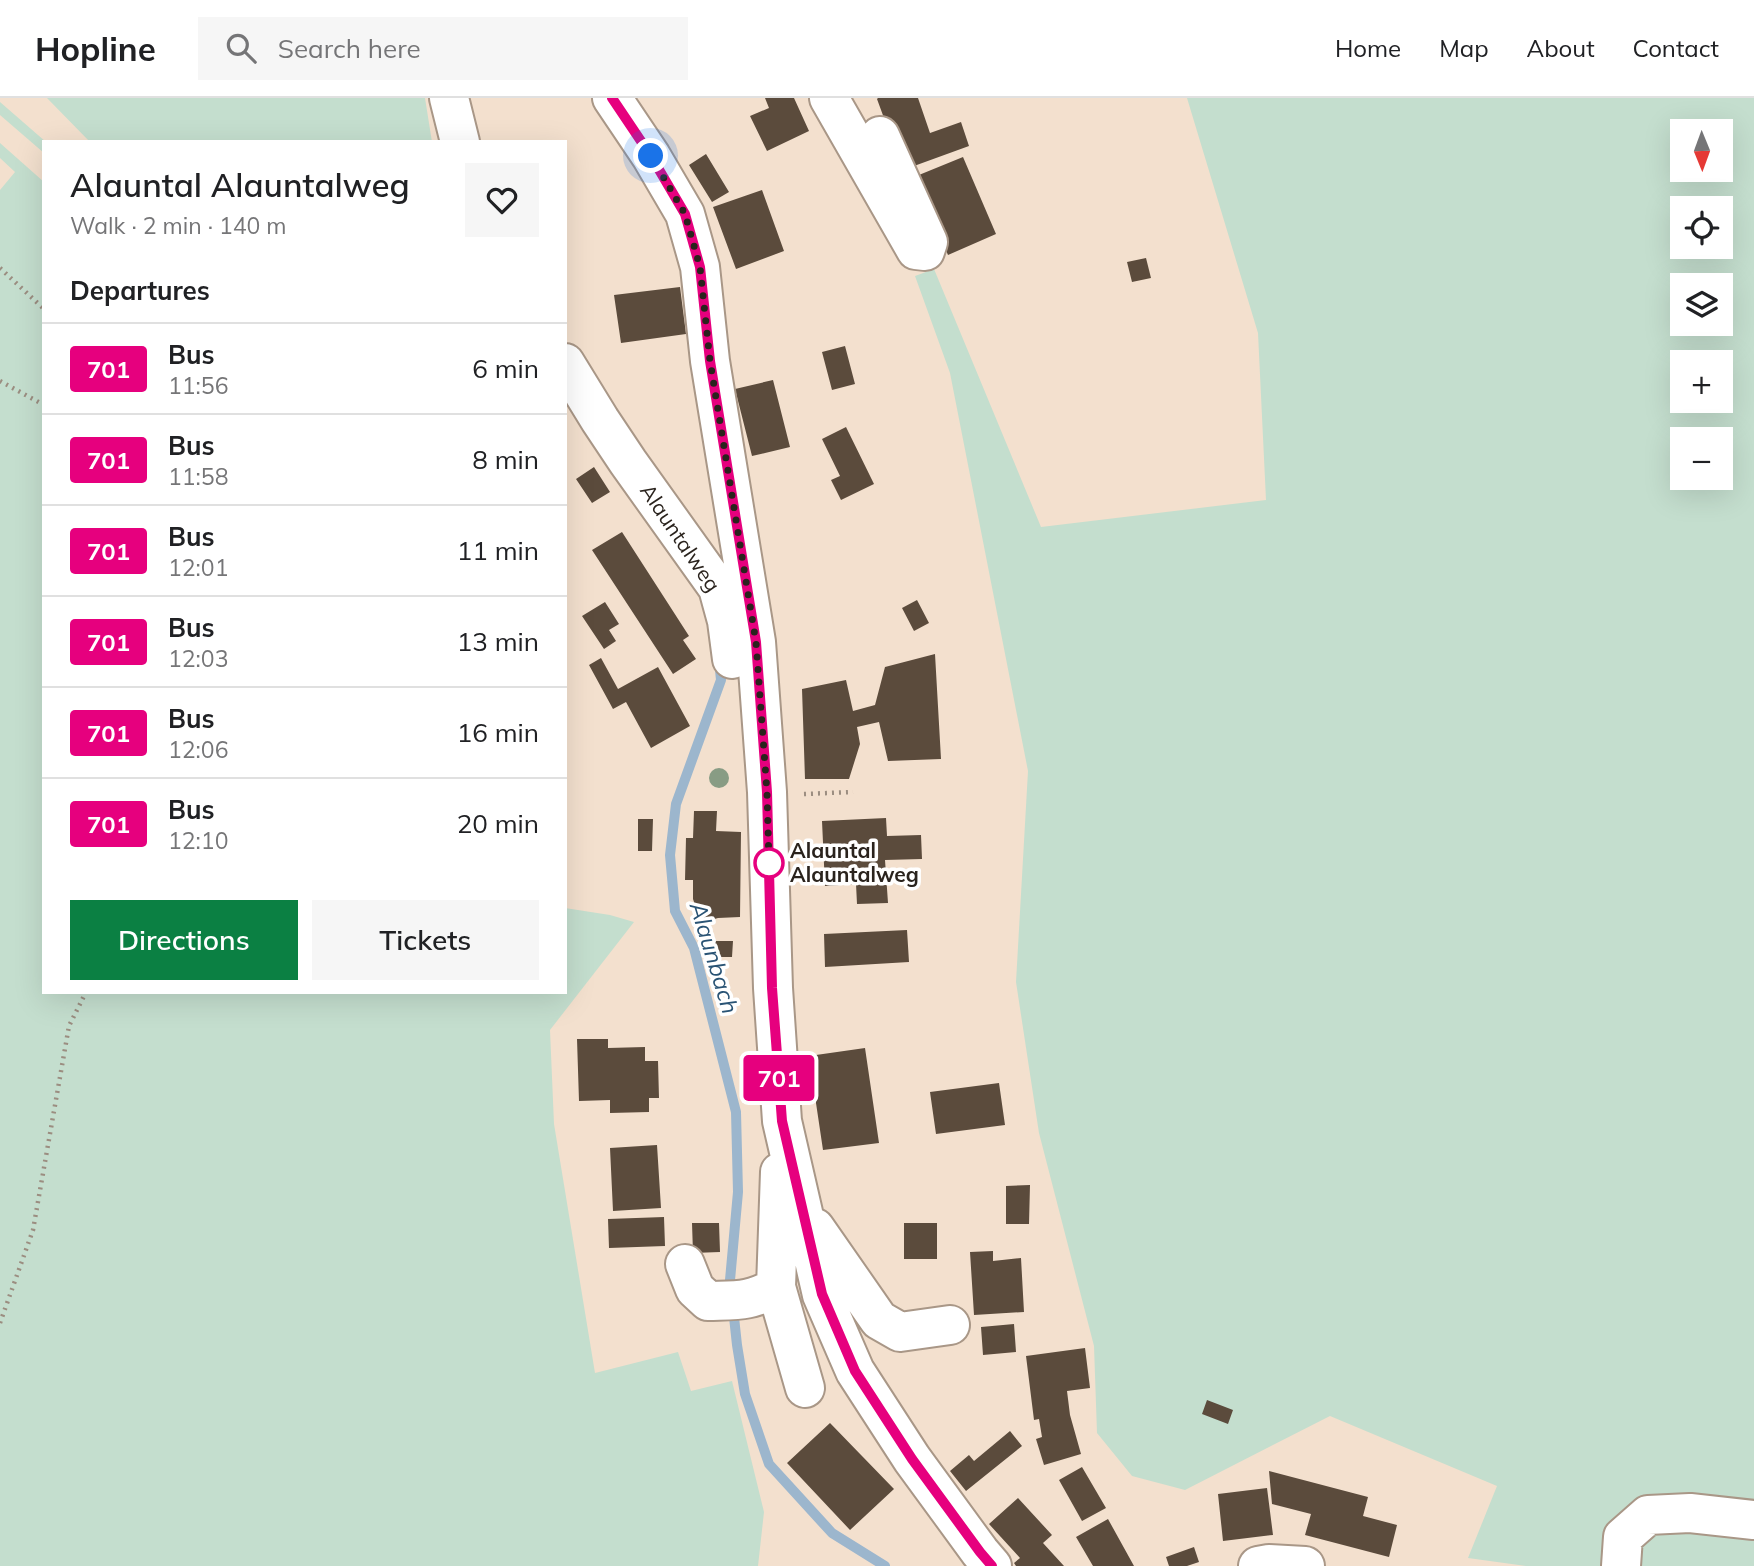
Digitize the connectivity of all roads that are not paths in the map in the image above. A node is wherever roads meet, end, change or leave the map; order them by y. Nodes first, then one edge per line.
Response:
1 (450, 98) edge
2 (612, 98) edge
3 (828, 98) edge
4 (880, 136) dead end
5 (460, 140) edge
6 (567, 366) edge
7 (769, 854) junction
8 (782, 1121) junction
9 (802, 1208) junction
10 (685, 1264) dead end
11 (743, 1296) junction
12 (950, 1325) dead end
13 (805, 1388) dead end
14 (1754, 1520) edge
15 (992, 1566) edge
16 (1258, 1566) edge
17 (1305, 1566) edge
18 (1621, 1566) edge

1 - 5 street
2 - 7 street
3 - 4 street
6 - 7 street, Alauntalweg
7 - 8 street
8 - 9 street
8 - 11 street
9 - 12 street
9 - 15 street
10 - 11 street
11 - 13 street
14 - 18 street
16 - 17 street

